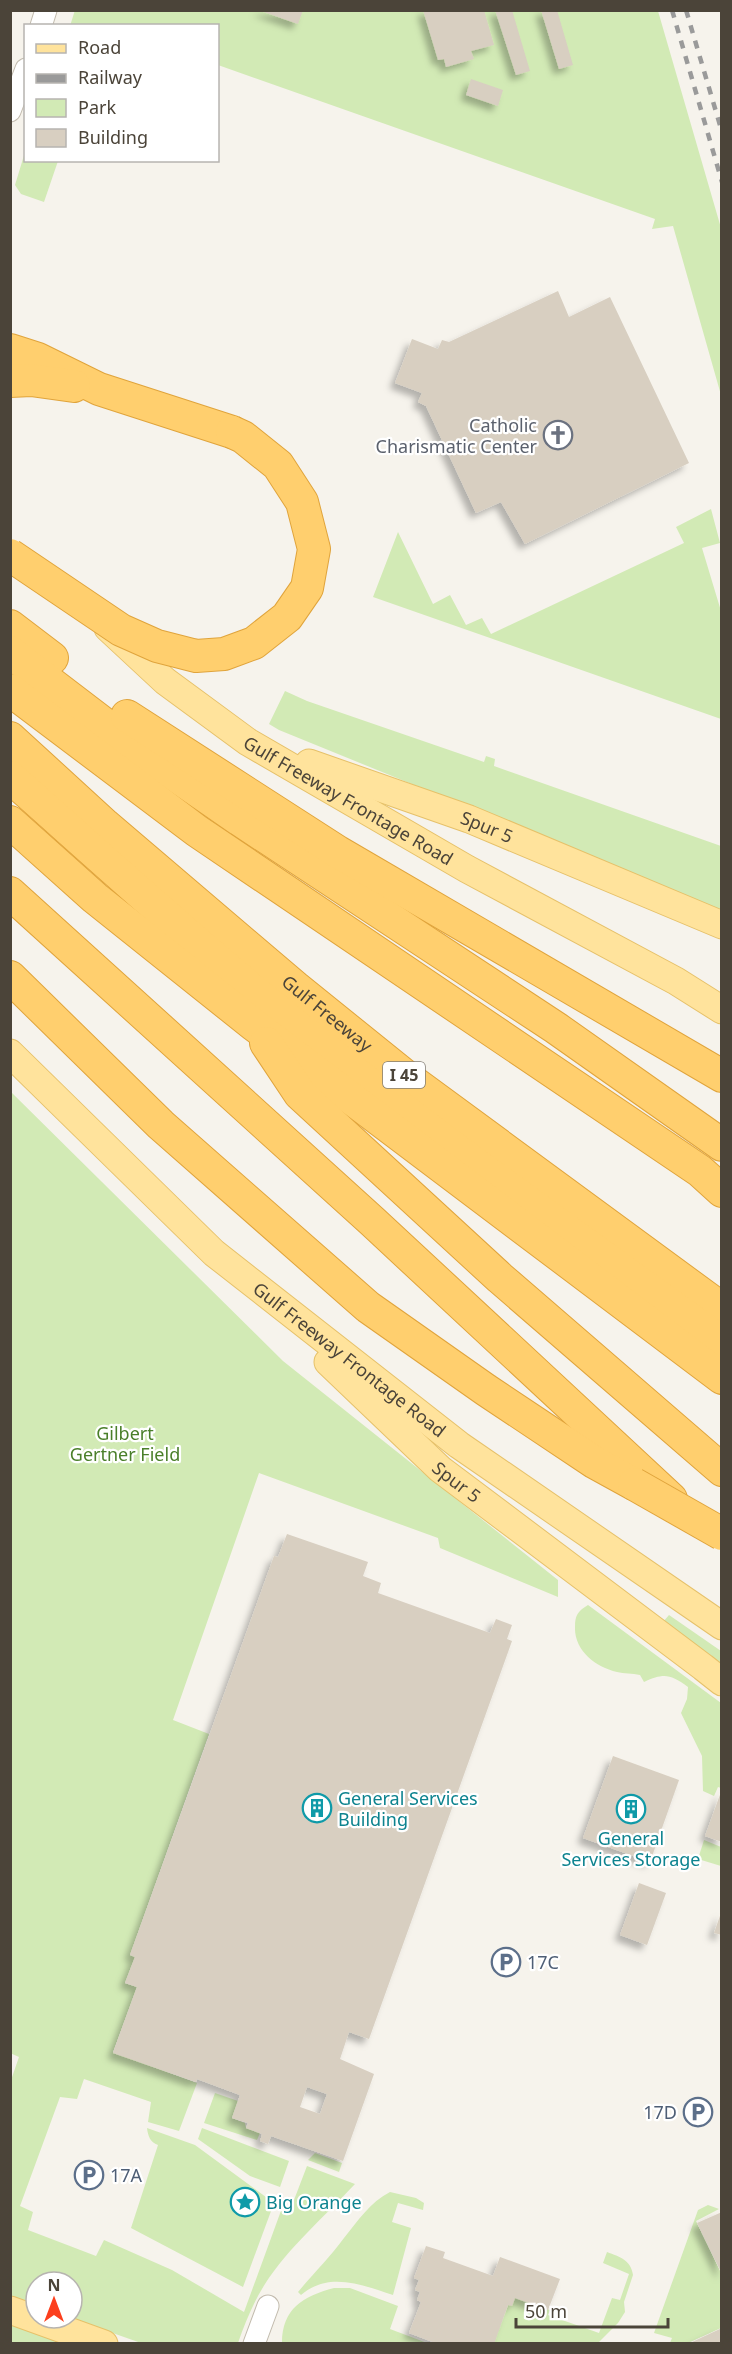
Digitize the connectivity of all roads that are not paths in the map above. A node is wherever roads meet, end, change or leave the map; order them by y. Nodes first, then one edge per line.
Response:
1 (24, 74) edge
2 (10, 111) edge
3 (10, 350) edge
4 (10, 381) edge
5 (99, 389) junction
6 (15, 551) edge
7 (10, 626) edge
8 (10, 652) edge
9 (10, 690) edge
10 (139, 737) junction
11 (10, 738) edge
12 (248, 742) junction
13 (10, 777) edge
14 (10, 822) edge
15 (99, 838) junction
16 (10, 893) edge
17 (722, 925) edge
18 (10, 977) edge
19 (722, 1010) edge
20 (254, 1025) junction
21 (10, 1053) edge
22 (722, 1076) edge
23 (722, 1145) edge
24 (722, 1191) edge
25 (214, 1253) junction
26 (710, 1327) edge
27 (722, 1378) edge
28 (722, 1470) edge
29 (722, 1534) edge
30 (722, 1547) edge
31 (713, 1620) edge
32 (722, 1683) edge
33 (268, 2306) dead end
34 (10, 2310) edge
35 (104, 2343) edge
36 (255, 2343) edge

1 - 2 street
3 - 5 highway
4 - 5 highway
5 - 6 highway, bridge
6 - 12 main road, Gulf Freeway Frontage Road
7 - 10 highway
8 - 10 highway
9 - 24 highway
10 - 22 highway
10 - 23 highway
11 - 15 highway, Gulf Freeway / I 45
12 - 17 main road, Spur 5
12 - 19 main road, Gulf Freeway Frontage Road
13 - 15 highway, Gulf Freeway
14 - 20 highway, Gulf Freeway / I 45
15 - 26 highway, Gulf Freeway / I 45
16 - 30 highway
18 - 29 highway, bridge
20 - 26 highway, Gulf Freeway / I 45
20 - 28 highway
21 - 25 main road, Gulf Freeway Frontage Road
25 - 31 main road, Gulf Freeway Frontage Road
25 - 32 main road, Spur 5
26 - 27 highway, Gulf Freeway / I 45
33 - 36 street
34 - 35 main road

